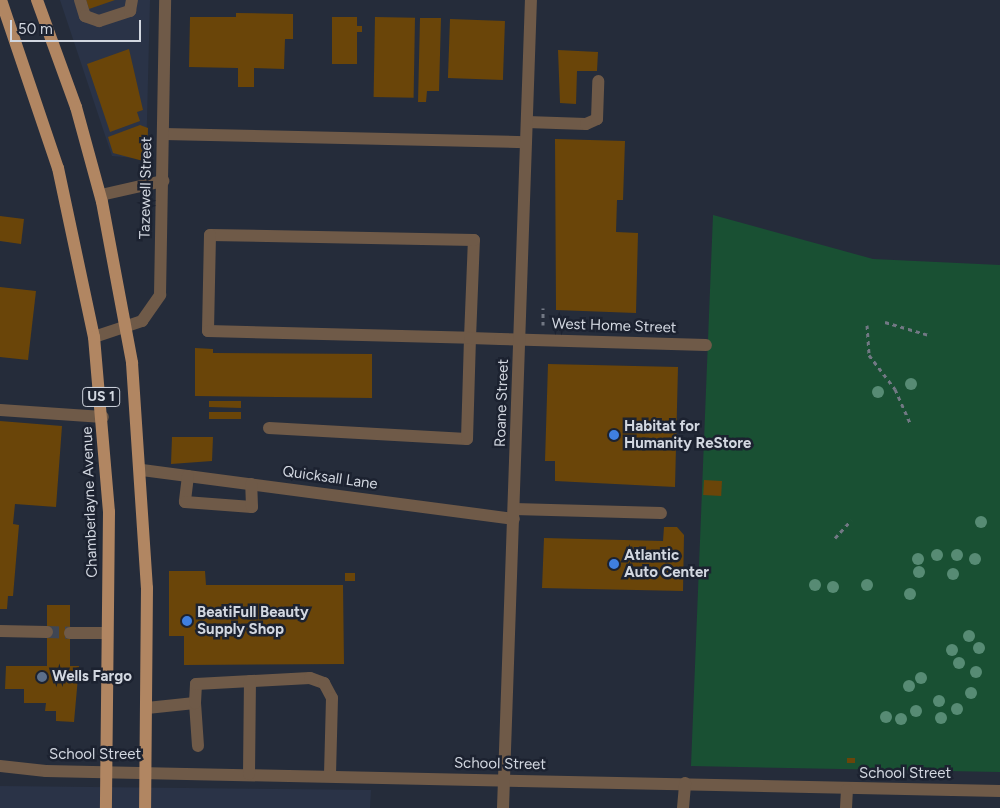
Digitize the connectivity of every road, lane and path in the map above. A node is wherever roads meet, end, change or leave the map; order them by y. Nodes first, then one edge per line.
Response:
1 (0, 0) edge
2 (38, 0) edge
3 (80, 0) edge
4 (132, 0) edge
5 (165, 0) edge
6 (530, 0) edge
7 (598, 81) dead end
8 (527, 122) junction
9 (164, 134) junction
10 (526, 142) junction
11 (163, 181) junction
12 (100, 195) junction
13 (543, 308) dead end
14 (886, 322) dead end
15 (543, 324) dead end
16 (867, 324) dead end
17 (127, 328) junction
18 (929, 335) dead end
19 (94, 337) junction
20 (470, 338) junction
21 (521, 339) junction
22 (706, 345) dead end
23 (0, 410) edge
24 (103, 417) junction
25 (910, 423) dead end
26 (269, 428) dead end
27 (142, 470) junction
28 (188, 476) junction
29 (252, 484) junction
30 (661, 513) dead end
31 (514, 514) junction
32 (851, 520) dead end
33 (835, 538) dead end
34 (0, 630) edge
35 (47, 632) tunnel mouth
36 (70, 633) tunnel mouth
37 (108, 633) junction
38 (250, 681) junction
39 (195, 703) junction
40 (147, 708) junction
41 (198, 746) dead end
42 (0, 766) edge
43 (106, 771) junction
44 (146, 772) junction
45 (249, 774) junction
46 (330, 776) junction
47 (506, 781) junction
48 (685, 783) junction
49 (847, 790) junction
50 (1000, 791) edge
51 (106, 808) edge
52 (145, 808) edge
53 (503, 808) edge
54 (683, 808) edge
55 (846, 808) edge

1 - 19 main road, Chamberlayne Avenue / US 1
2 - 12 main road, US 1
3 - 4 street
5 - 9 street, Tazewell Street
6 - 8 street, Roane Street
7 - 8 street
8 - 10 street, Roane Street
9 - 10 street
9 - 11 street, Tazewell Street
10 - 21 street, Roane Street
11 - 12 street
11 - 17 street, Tazewell Street
12 - 17 main road, US 1
13 - 15 path
14 - 18 path
16 - 25 path
17 - 19 street, Tazewell Street
17 - 27 main road, US 1
19 - 24 main road, Chamberlayne Avenue / US 1
20 - 20 street
20 - 21 street, West Home Street
20 - 26 street
21 - 22 street, West Home Street
21 - 31 street, Roane Street
23 - 24 street
24 - 37 main road, Chamberlayne Avenue / US 1
27 - 28 street, Quicksall Lane
27 - 40 main road, US 1
28 - 29 street, Quicksall Lane
28 - 29 street
29 - 31 street, Quicksall Lane
30 - 31 street, Quicksall Lane
31 - 47 street, Roane Street
32 - 33 path
34 - 35 street
36 - 37 street
37 - 43 main road, Chamberlayne Avenue / US 1
38 - 39 street
38 - 45 street
38 - 46 street
39 - 40 street
39 - 41 street
40 - 44 main road, US 1
42 - 43 street, School Street
43 - 44 street, School Street
43 - 51 main road, Chamberlayne Avenue / US 1
44 - 45 street, School Street
44 - 52 main road, US 1
45 - 46 street, School Street
46 - 47 street, School Street
47 - 48 street, School Street
47 - 53 street, Roane Street
48 - 49 street, School Street
48 - 54 street
49 - 50 street, School Street
49 - 55 street

